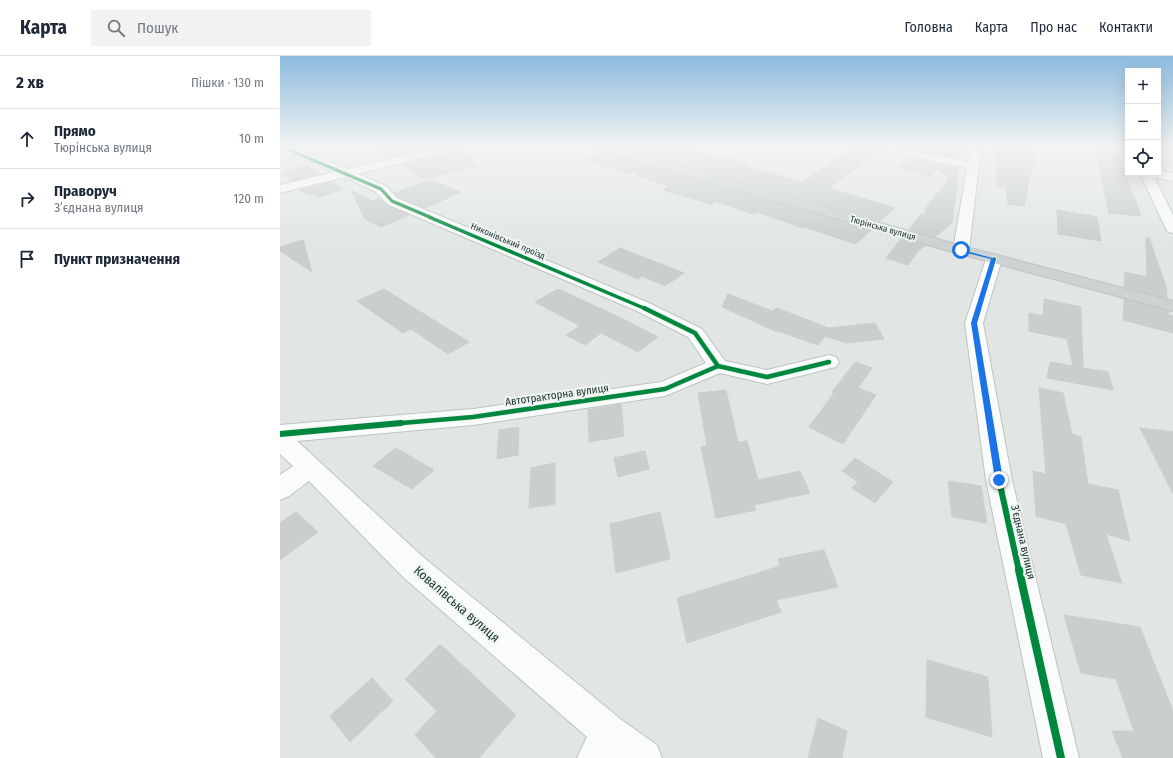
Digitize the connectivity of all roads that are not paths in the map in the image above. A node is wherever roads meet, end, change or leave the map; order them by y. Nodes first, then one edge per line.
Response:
1 (322, 179) edge
2 (359, 179) edge
3 (710, 179) edge
4 (970, 179) edge
5 (1149, 179) edge
6 (280, 189) edge
7 (1173, 229) edge
8 (961, 250) junction
9 (994, 259) junction
10 (1173, 306) edge
11 (829, 362) dead end
12 (718, 366) junction
13 (280, 434) edge
14 (280, 440) edge
15 (310, 467) junction
16 (280, 489) edge
17 (603, 746) edge
18 (644, 758) edge
19 (1060, 758) edge

1 - 6 street
2 - 12 street, Никонівський проїзд
3 - 8 main road, Тюрінська вулиця
4 - 8 street
5 - 7 street
8 - 9 main road, Тюрінська вулиця
9 - 10 main road, Тюрінська вулиця
9 - 19 street, З’єднана вулиця
11 - 12 street
12 - 13 street, Автотракторна вулиця
14 - 15 street, Ковалівська вулиця
15 - 16 street
15 - 17 street, Ковалівська вулиця
17 - 18 street, Ковалівська вулиця

